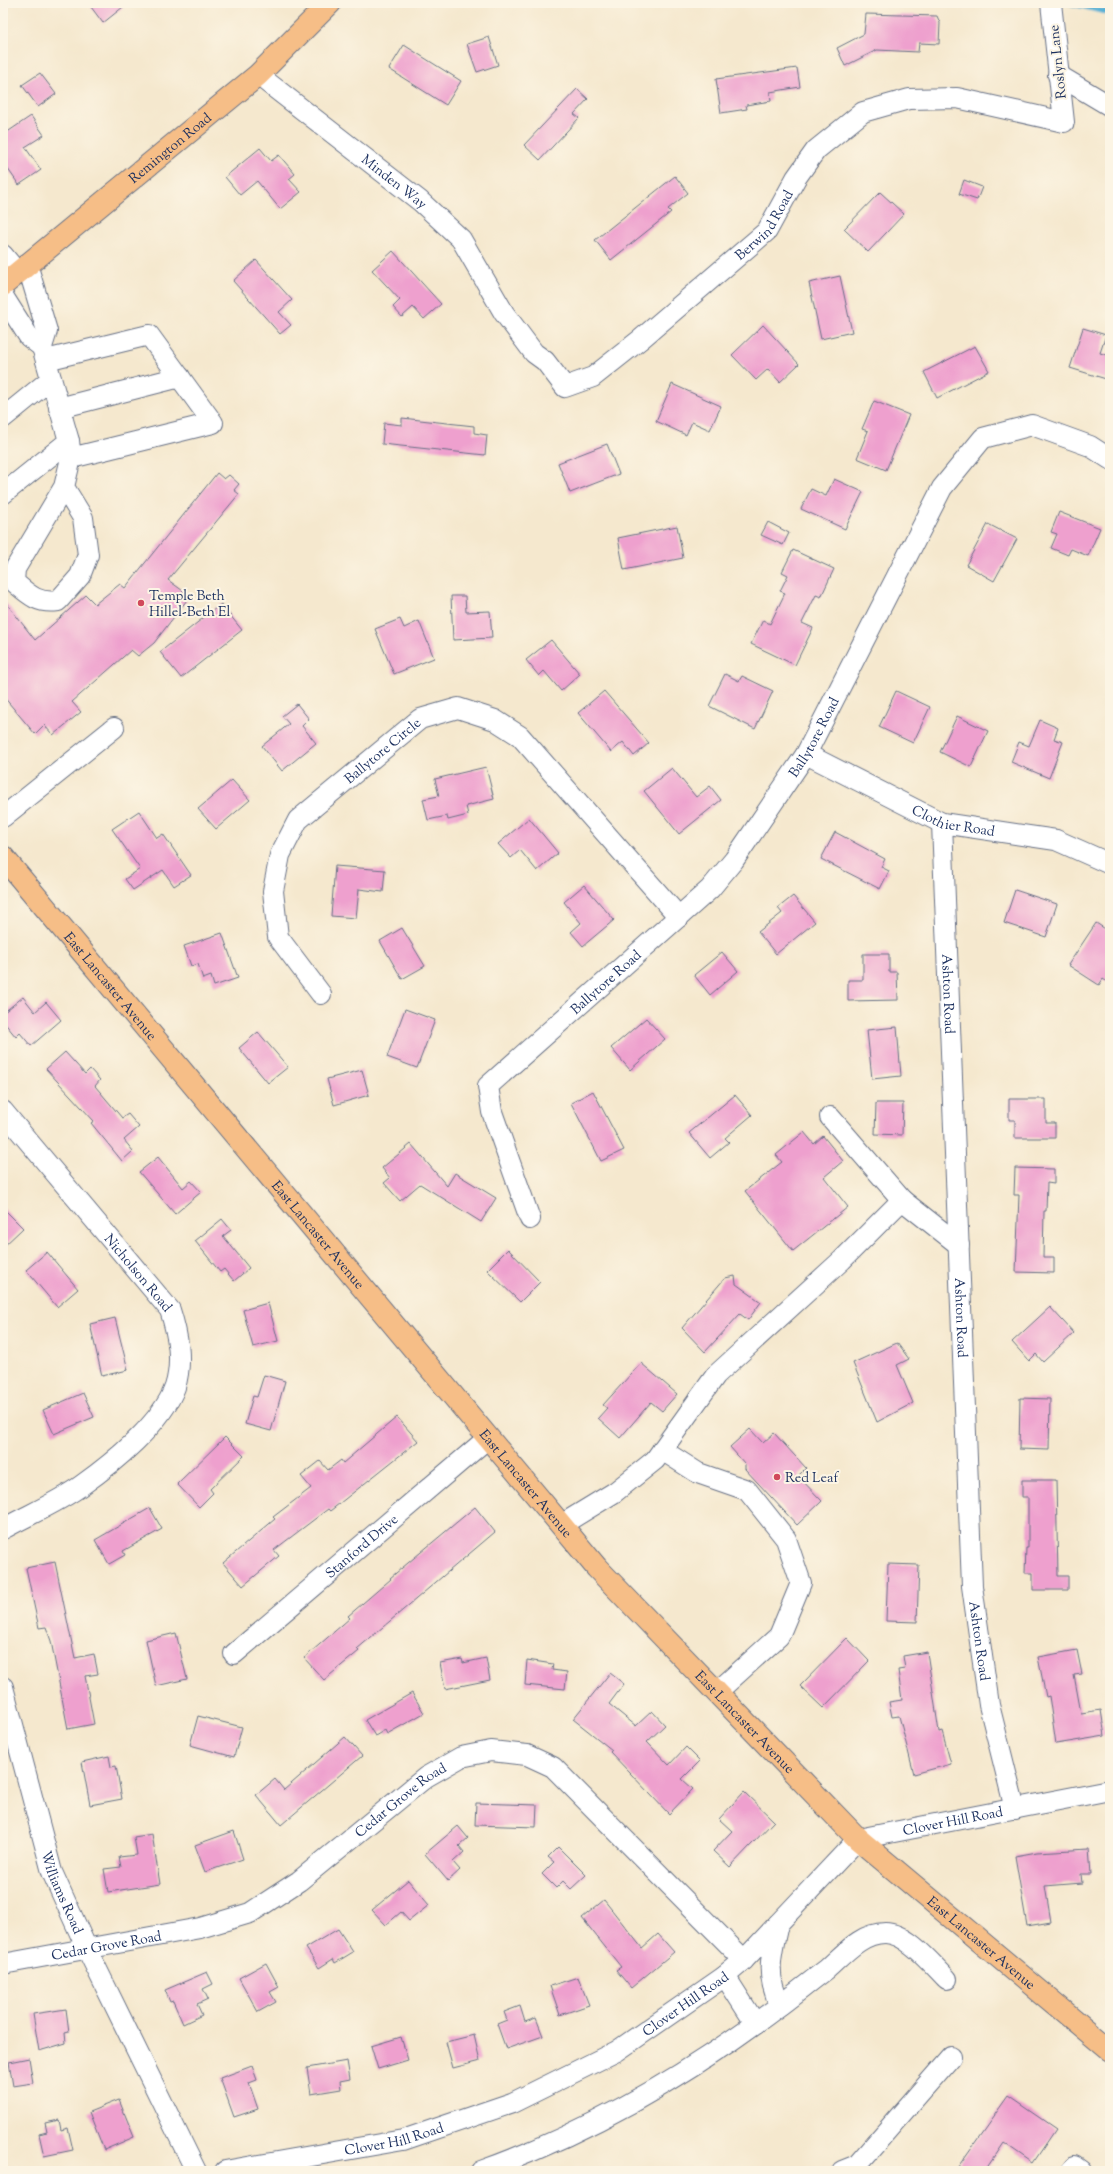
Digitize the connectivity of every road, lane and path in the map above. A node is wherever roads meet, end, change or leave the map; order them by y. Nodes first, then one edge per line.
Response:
1 (330, 3) edge
2 (1051, 3) edge
3 (258, 75) junction
4 (1058, 75) junction
5 (1110, 106) edge
6 (1064, 122) joint
7 (3, 254) edge
8 (16, 274) edge
9 (3, 296) edge
10 (504, 313) joint
11 (44, 353) junction
12 (180, 377) junction
13 (51, 379) junction
14 (60, 408) junction
15 (3, 418) edge
16 (70, 449) junction
17 (1110, 459) edge
18 (64, 487) junction
19 (3, 494) edge
20 (114, 728) dead end
21 (806, 754) junction
22 (3, 817) edge
23 (942, 823) junction
24 (3, 857) edge
25 (1110, 864) edge
26 (679, 916) junction
27 (321, 994) dead end
28 (3, 1111) edge
29 (830, 1117) dead end
30 (902, 1200) junction
31 (530, 1219) dead end
32 (959, 1245) junction
33 (488, 1438) junction
34 (662, 1450) junction
35 (561, 1525) junction
36 (3, 1529) edge
37 (234, 1654) dead end
38 (3, 1687) edge
39 (717, 1692) junction
40 (6, 1710) edge
41 (1110, 1790) edge
42 (1015, 1809) junction
43 (858, 1839) junction
44 (778, 1924) junction
45 (87, 1949) junction
46 (744, 1960) junction
47 (3, 1964) edge
48 (726, 1976) junction
49 (947, 1979) dead end
50 (780, 2005) junction
51 (755, 2024) junction
52 (1110, 2050) edge
53 (951, 2057) dead end
54 (196, 2171) edge
55 (225, 2171) edge
56 (481, 2171) edge
57 (842, 2171) edge
58 (1070, 2171) edge
59 (1081, 2171) edge

1 - 3 main road, Remington Road
2 - 4 street, Roslyn Lane
3 - 8 main road, Remington Road
3 - 10 street, Minden Way
4 - 5 street
4 - 6 street, Roslyn Lane
6 - 10 street, Berwind Road
7 - 8 street
8 - 11 street
9 - 11 street
11 - 12 street
11 - 13 street
12 - 14 street
12 - 16 street
13 - 14 street
13 - 15 street
14 - 16 street
16 - 18 street
16 - 19 street
17 - 21 street, Ballytore Road
18 - 18 street
20 - 22 street
21 - 23 street, Clothier Road
21 - 26 street, Ballytore Road
23 - 25 street, Clothier Road
23 - 32 street, Ashton Road
24 - 33 main road, East Lancaster Avenue
26 - 27 street, Ballytore Circle
26 - 31 street, Ballytore Road
28 - 36 street, Nicholson Road
29 - 30 street
30 - 32 street
30 - 34 street
32 - 42 street, Ashton Road
33 - 35 main road, East Lancaster Avenue
33 - 37 street, Stanford Drive
34 - 35 street
34 - 39 street
35 - 39 main road, East Lancaster Avenue
38 - 40 street, Williams Road
39 - 43 main road, East Lancaster Avenue
40 - 45 street, Williams Road
41 - 42 street, Clover Hill Road
42 - 43 street, Clover Hill Road
43 - 44 street, Clover Hill Road
43 - 52 main road, East Lancaster Avenue
44 - 46 street, Clover Hill Road
44 - 50 street
45 - 46 street, Cedar Grove Road
45 - 47 street, Cedar Grove Road
45 - 54 street, Williams Road
46 - 48 street, Clover Hill Road
48 - 51 street
48 - 55 street, Clover Hill Road
49 - 50 street
50 - 51 street
51 - 56 street
53 - 57 street
58 - 59 street

